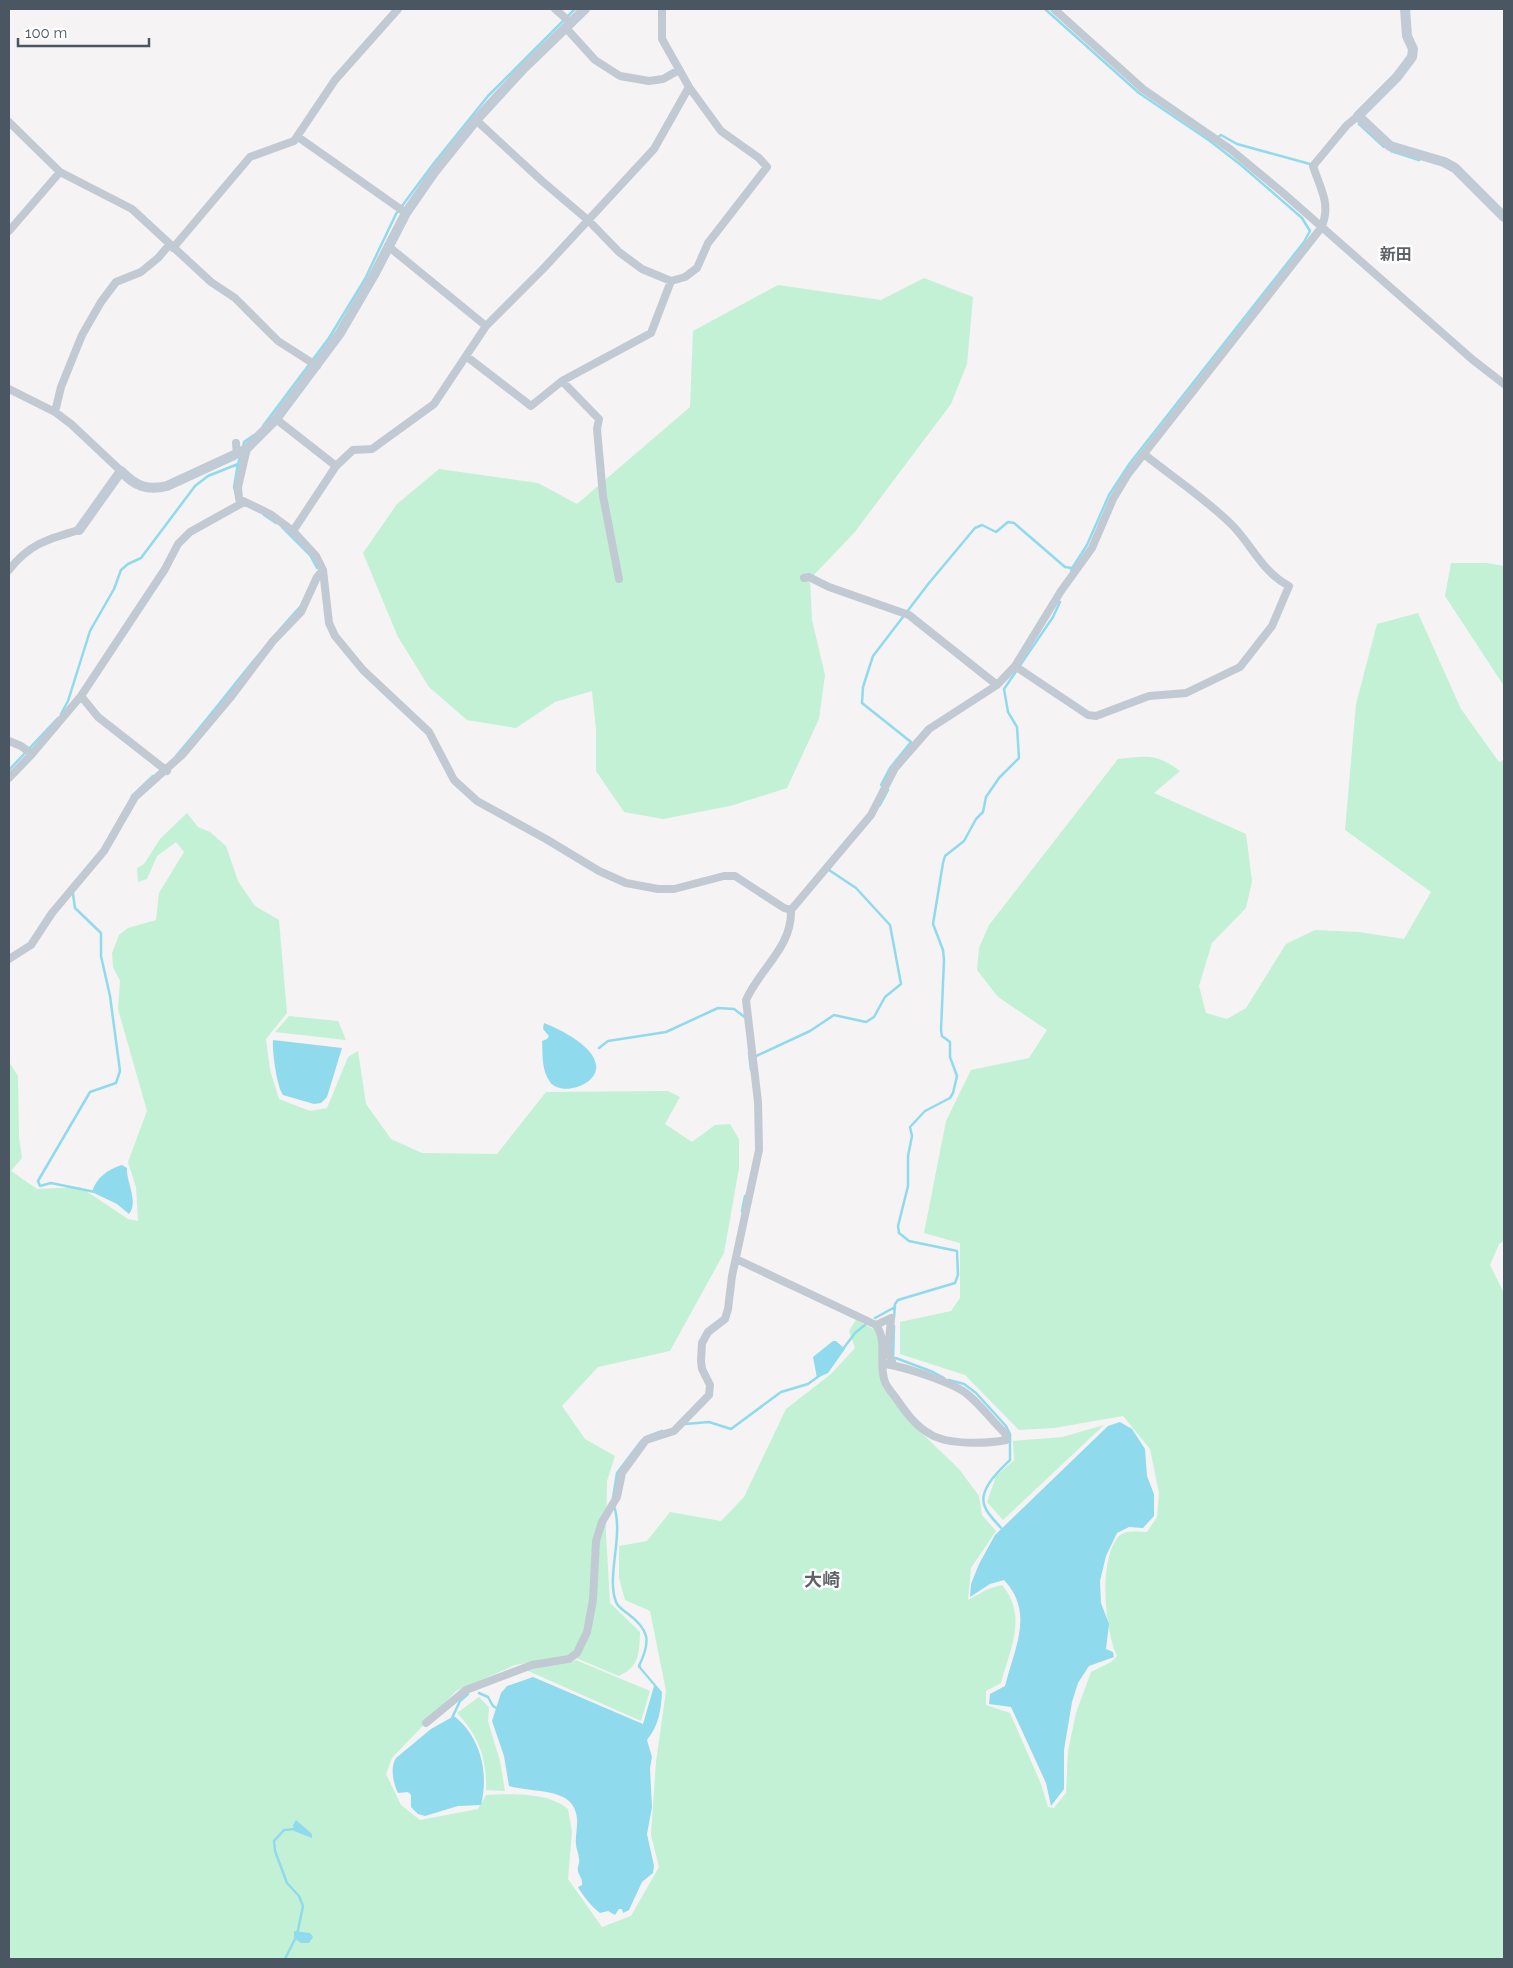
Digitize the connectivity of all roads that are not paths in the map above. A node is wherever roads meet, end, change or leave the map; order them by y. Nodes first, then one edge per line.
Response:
1 (398, 9) edge
2 (555, 9) edge
3 (586, 9) edge
4 (662, 9) edge
5 (1054, 9) edge
6 (1405, 9) edge
7 (567, 22) junction
8 (679, 70) junction
9 (689, 87) junction
10 (1358, 116) junction
11 (476, 120) junction
12 (9, 122) edge
13 (298, 137) junction
14 (60, 172) junction
15 (402, 211) junction
16 (1504, 217) edge
17 (589, 221) junction
18 (1321, 228) junction
19 (9, 231) edge
20 (171, 246) junction
21 (388, 246) junction
22 (671, 281) junction
23 (486, 326) junction
24 (466, 356) junction
25 (313, 363) junction
26 (562, 381) junction
27 (1504, 384) edge
28 (9, 389) edge
29 (55, 412) junction
30 (276, 419) junction
31 (241, 450) junction
32 (1145, 455) junction
33 (336, 466) junction
34 (121, 471) junction
35 (243, 503) junction
36 (79, 530) joint
37 (293, 531) junction
38 (9, 570) edge
39 (323, 570) junction
40 (804, 578) dead end
41 (619, 579) dead end
42 (1018, 668) junction
43 (997, 685) junction
44 (81, 696) junction
45 (9, 741) edge
46 (28, 751) junction
47 (167, 771) junction
48 (9, 778) edge
49 (791, 910) junction
50 (9, 959) edge
51 (736, 1259) junction
52 (876, 1325) junction
53 (883, 1364) junction
54 (893, 1364) junction
55 (426, 1723) dead end

1 - 13 street
2 - 7 street
3 - 7 street
4 - 8 street
5 - 18 street
6 - 10 street
7 - 8 street
7 - 11 street
8 - 9 street
9 - 17 street
9 - 22 street
10 - 16 street
10 - 18 street
11 - 15 street
11 - 17 street
12 - 14 street
13 - 15 street
13 - 20 street
14 - 19 street
14 - 20 street
15 - 21 street
17 - 22 street
17 - 23 street
18 - 27 street
18 - 32 street
20 - 25 street
20 - 29 street
21 - 23 street
21 - 25 street
22 - 26 street
23 - 24 street
24 - 26 street
24 - 33 street
25 - 30 street
26 - 41 street
28 - 29 street
29 - 34 street
30 - 31 street
30 - 33 street
31 - 34 street
31 - 35 street
32 - 42 street
32 - 42 street
33 - 37 street
34 - 36 street
35 - 37 street
35 - 44 street
36 - 38 street
37 - 39 street
39 - 47 street
39 - 49 street
40 - 43 street
42 - 43 street
43 - 49 street
44 - 46 street
44 - 47 street
45 - 46 street
46 - 48 street
47 - 50 street
49 - 51 street
51 - 52 street
51 - 55 street
52 - 53 street
52 - 54 street
53 - 54 street
53 - 54 street

